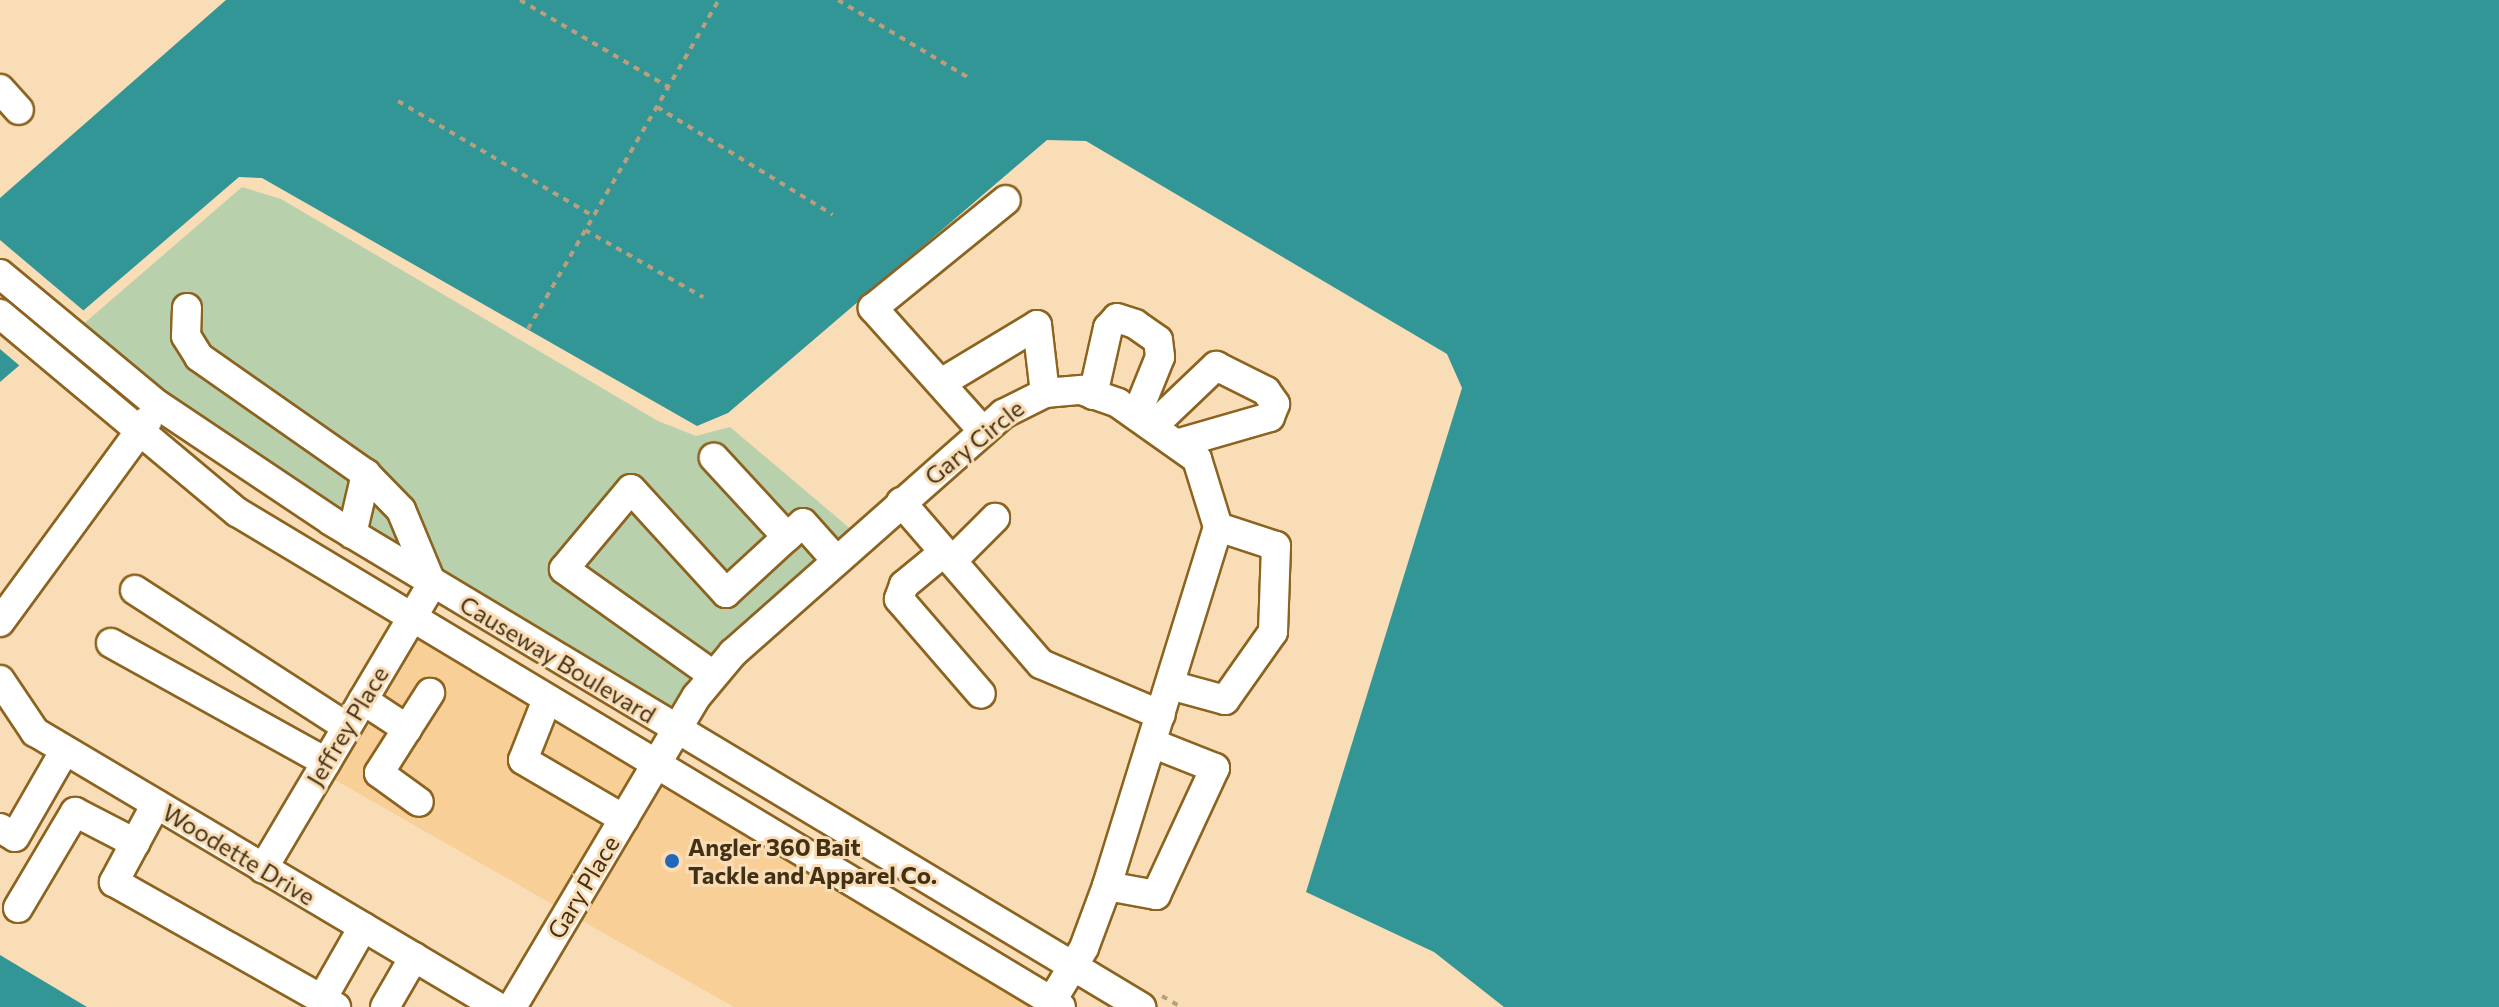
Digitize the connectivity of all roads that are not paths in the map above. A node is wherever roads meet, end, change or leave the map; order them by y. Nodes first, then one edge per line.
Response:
1 (1006, 200) dead end
2 (0, 274) edge
3 (187, 308) dead end
4 (0, 314) edge
5 (941, 383) junction
6 (1045, 393) junction
7 (1093, 395) junction
8 (158, 405) junction
9 (1146, 420) junction
10 (982, 430) junction
11 (137, 434) junction
12 (1180, 443) junction
13 (714, 458) dead end
14 (366, 474) junction
15 (901, 502) junction
16 (995, 518) dead end
17 (1218, 527) junction
18 (352, 534) junction
19 (787, 537) junction
20 (948, 556) junction
21 (836, 560) junction
22 (10, 577) edge
23 (432, 584) junction
24 (135, 590) dead end
25 (410, 621) junction
26 (0, 622) edge
27 (111, 643) dead end
28 (713, 675) junction
29 (0, 680) edge
30 (1170, 685) junction
31 (430, 693) dead end
32 (981, 694) dead end
33 (363, 700) junction
34 (546, 702) junction
35 (1161, 715) junction
36 (347, 727) junction
37 (407, 729) junction
38 (677, 730) junction
39 (1152, 743) junction
40 (65, 750) junction
41 (326, 762) junction
42 (654, 768) junction
43 (419, 802) dead end
44 (156, 804) junction
45 (624, 819) junction
46 (0, 828) edge
47 (135, 843) junction
48 (263, 869) junction
49 (1107, 886) junction
50 (18, 908) dead end
51 (363, 927) junction
52 (414, 957) junction
53 (1073, 965) junction
54 (329, 1003) edge
55 (1054, 1005) edge
56 (385, 1007) edge
57 (498, 1007) edge
58 (512, 1007) edge
59 (1141, 1007) edge

1 - 5 street
2 - 8 street, Causeway Boulevard
3 - 14 street
4 - 11 street, Causeway Boulevard
5 - 6 street
5 - 10 street
6 - 7 street, Gary Circle
6 - 10 street, Gary Circle
7 - 9 street, Gary Circle
7 - 9 street
8 - 11 street
8 - 18 street, Causeway Boulevard
9 - 12 street, Gary Circle
9 - 12 street
10 - 15 street, Gary Circle
11 - 22 street
11 - 25 street, Causeway Boulevard
12 - 17 street, Gary Circle
13 - 19 street
14 - 18 street
14 - 23 street
15 - 20 street
15 - 21 street, Gary Circle
16 - 20 street
17 - 30 street, Gary Circle
17 - 30 street
18 - 23 street, Causeway Boulevard
19 - 21 street
19 - 28 street
20 - 32 street
20 - 35 street
21 - 28 street, Gary Circle
22 - 26 street
23 - 25 street, Jeffrey Place
23 - 38 street, Causeway Boulevard
24 - 36 street
25 - 33 street, Jeffrey Place
25 - 34 street, Causeway Boulevard
27 - 41 street
28 - 38 street, Gary Circle
29 - 40 street, Woodette Drive
30 - 35 street, Gary Circle
31 - 37 street
33 - 36 street, Jeffrey Place
33 - 37 street
34 - 42 street, Causeway Boulevard
34 - 45 street
35 - 39 street, Gary Circle
36 - 41 street, Jeffrey Place
37 - 43 street
38 - 42 street, Gary Circle
38 - 53 street, Causeway Boulevard
39 - 49 street, Gary Circle
39 - 49 street
40 - 44 street, Woodette Drive
40 - 46 street
41 - 48 street, Jeffrey Place
42 - 45 street, Gary Place
42 - 55 street, Causeway Boulevard
44 - 47 street
44 - 48 street, Woodette Drive
45 - 58 street, Gary Place
47 - 50 street
47 - 54 street
48 - 51 street, Woodette Drive
49 - 53 street, Gary Circle
51 - 52 street, Woodette Drive
51 - 54 street
52 - 56 street
52 - 57 street, Woodette Drive
53 - 55 street, Gary Circle
53 - 59 street, Causeway Boulevard

